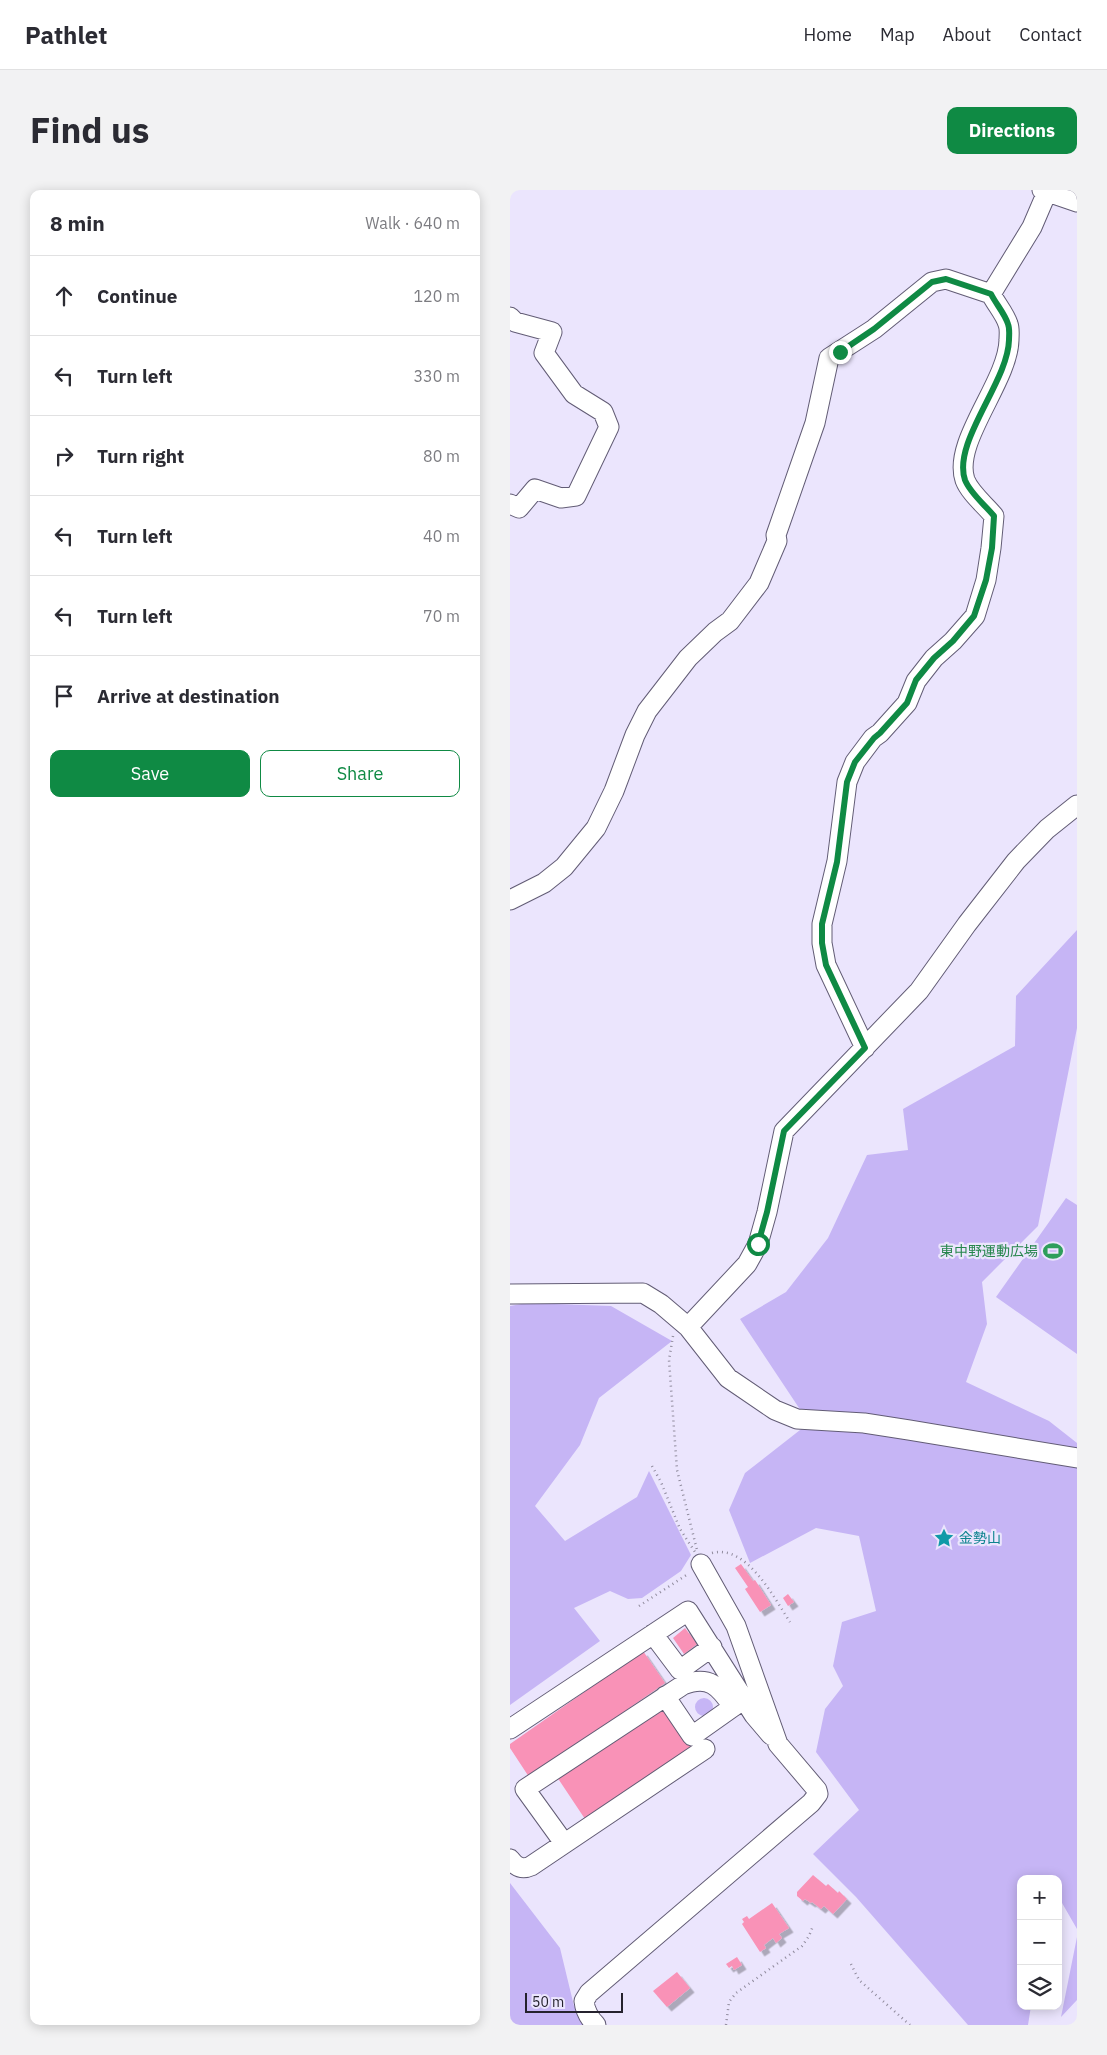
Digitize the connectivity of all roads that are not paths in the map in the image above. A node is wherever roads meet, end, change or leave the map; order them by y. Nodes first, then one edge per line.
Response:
1 (1044, 191) edge
2 (1077, 202) edge
3 (991, 294) junction
4 (510, 317) edge
5 (510, 504) edge
6 (1077, 805) edge
7 (510, 900) edge
8 (865, 1048) junction
9 (510, 1294) edge
10 (683, 1322) junction
11 (1077, 1458) edge
12 (700, 1562) road end
13 (653, 1634) junction
14 (712, 1647) junction
15 (665, 1696) junction
16 (738, 1703) junction
17 (510, 1729) edge
18 (778, 1744) junction
19 (700, 1745) junction
20 (564, 1843) junction
21 (510, 1859) edge
22 (596, 2025) edge

1 - 2 street
1 - 3 street
3 - 7 street
3 - 8 street
4 - 5 street
6 - 8 street
8 - 10 street
9 - 10 street
10 - 11 street
12 - 18 street
13 - 14 street
13 - 14 street
13 - 17 street
14 - 16 street
15 - 16 street
15 - 19 street
15 - 20 street
16 - 18 street
16 - 19 street
18 - 22 street
19 - 20 street
20 - 21 street

